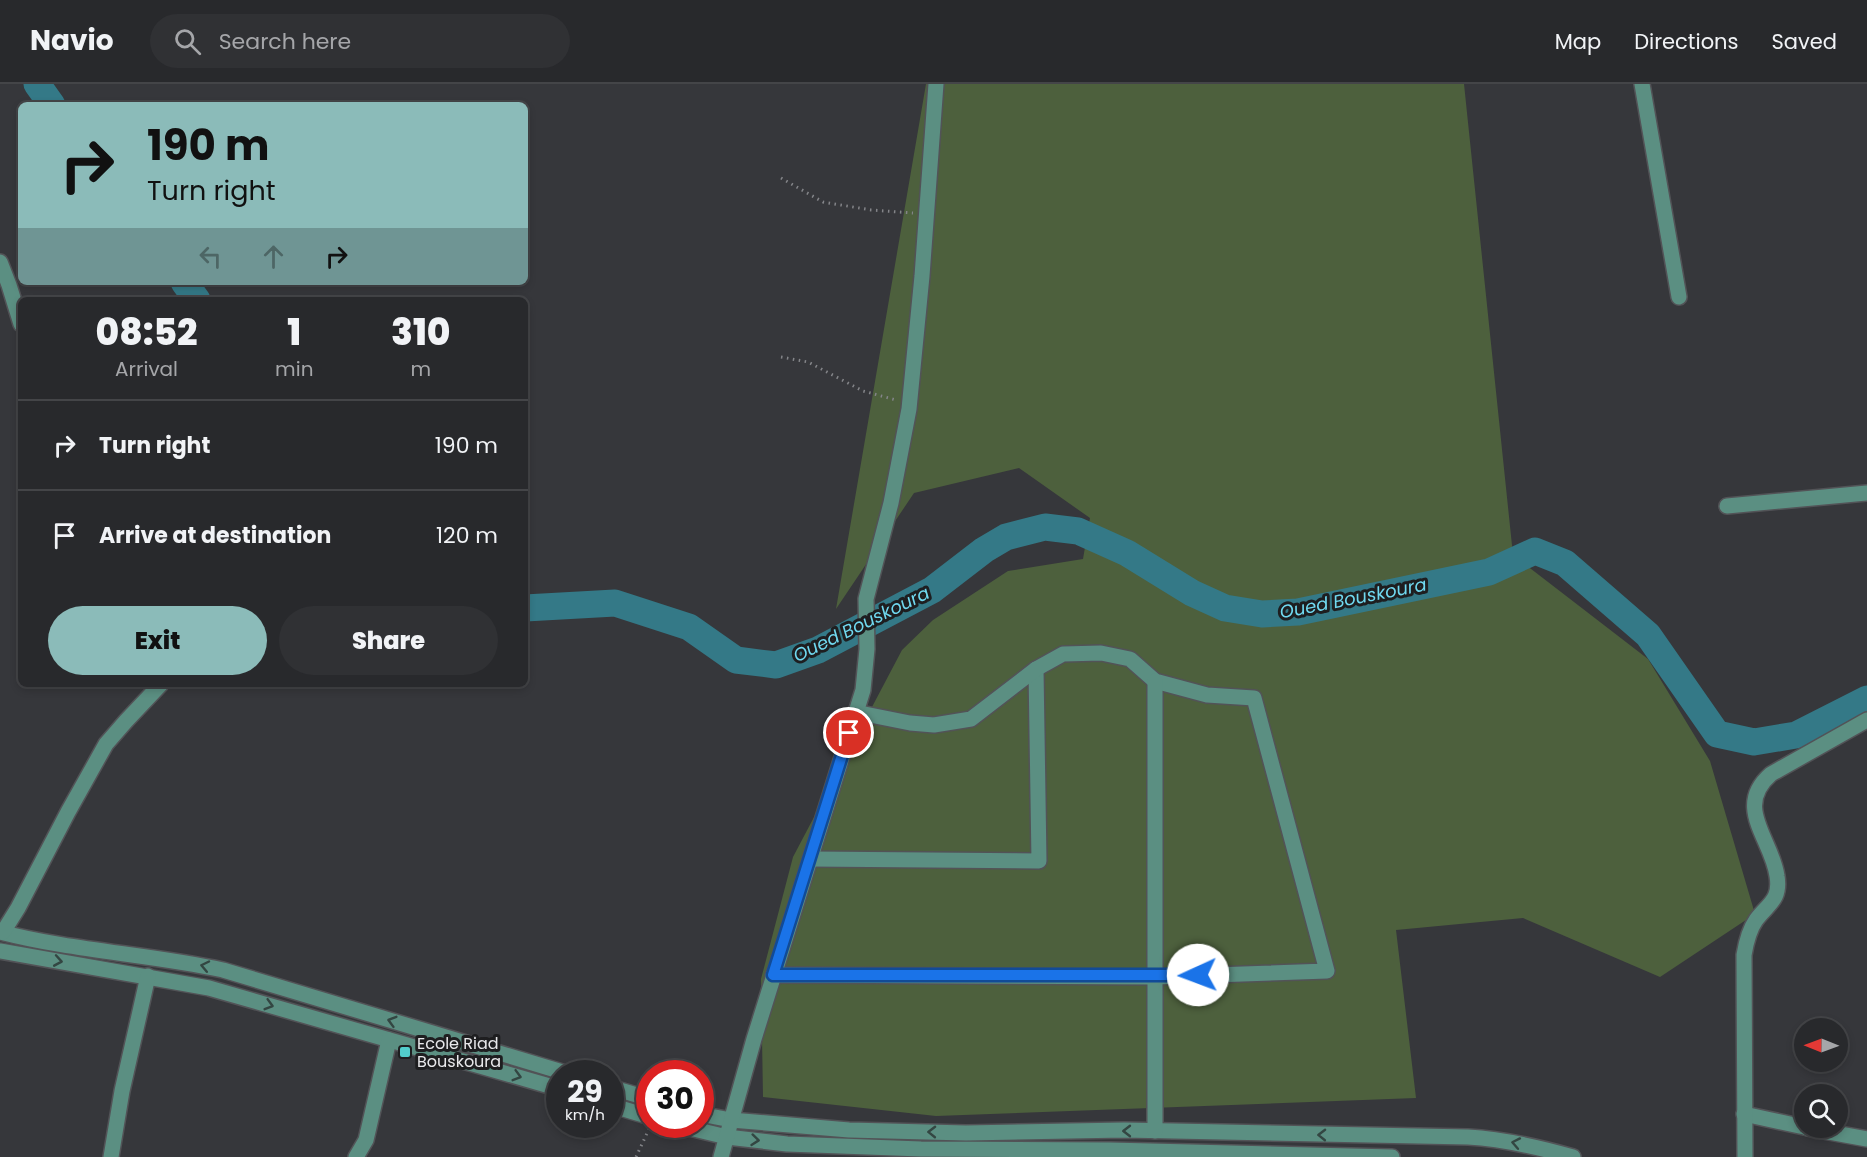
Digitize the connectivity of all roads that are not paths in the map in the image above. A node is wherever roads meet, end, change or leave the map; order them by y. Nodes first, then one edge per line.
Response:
1 (936, 84) edge
2 (1642, 84) edge
3 (0, 262) edge
4 (1679, 297) dead end
5 (18, 314) edge
6 (1867, 493) edge
7 (1727, 506) dead end
8 (1036, 669) junction
9 (1155, 681) junction
10 (158, 687) edge
11 (855, 712) junction
12 (1867, 720) edge
13 (810, 859) junction
14 (2, 932) edge
15 (0, 951) edge
16 (773, 975) junction
17 (148, 976) junction
18 (1155, 977) junction
19 (389, 1040) junction
20 (546, 1067) edge
21 (546, 1085) edge
22 (1744, 1114) junction
23 (714, 1117) edge
24 (731, 1120) junction
25 (1794, 1125) edge
26 (1155, 1131) junction
27 (714, 1134) edge
28 (1848, 1136) edge
29 (727, 1137) junction
30 (1867, 1139) edge
31 (789, 1150) edge
32 (922, 1153) edge
33 (111, 1157) edge
34 (356, 1157) edge
35 (721, 1157) edge
36 (1387, 1157) edge
37 (1392, 1157) edge
38 (1573, 1157) edge
39 (1745, 1157) edge

1 - 11 street
2 - 4 street
3 - 5 street
6 - 7 street
8 - 9 street
8 - 11 street
8 - 13 street
9 - 18 street
9 - 18 street
10 - 14 street
11 - 13 street
12 - 22 street
13 - 16 street
20 -> 14 street
15 -> 17 street
16 - 18 street
16 - 24 street
17 -> 19 street
17 - 33 street
18 - 26 street
19 -> 21 street
19 - 34 street
22 - 25 street
22 - 39 street
23 - 24 street
26 -> 24 street
24 - 29 street
38 -> 26 street
27 - 29 street
28 - 30 street
29 -> 31 street
29 - 35 street
31 - 32 street
32 - 36 street
36 - 37 street

